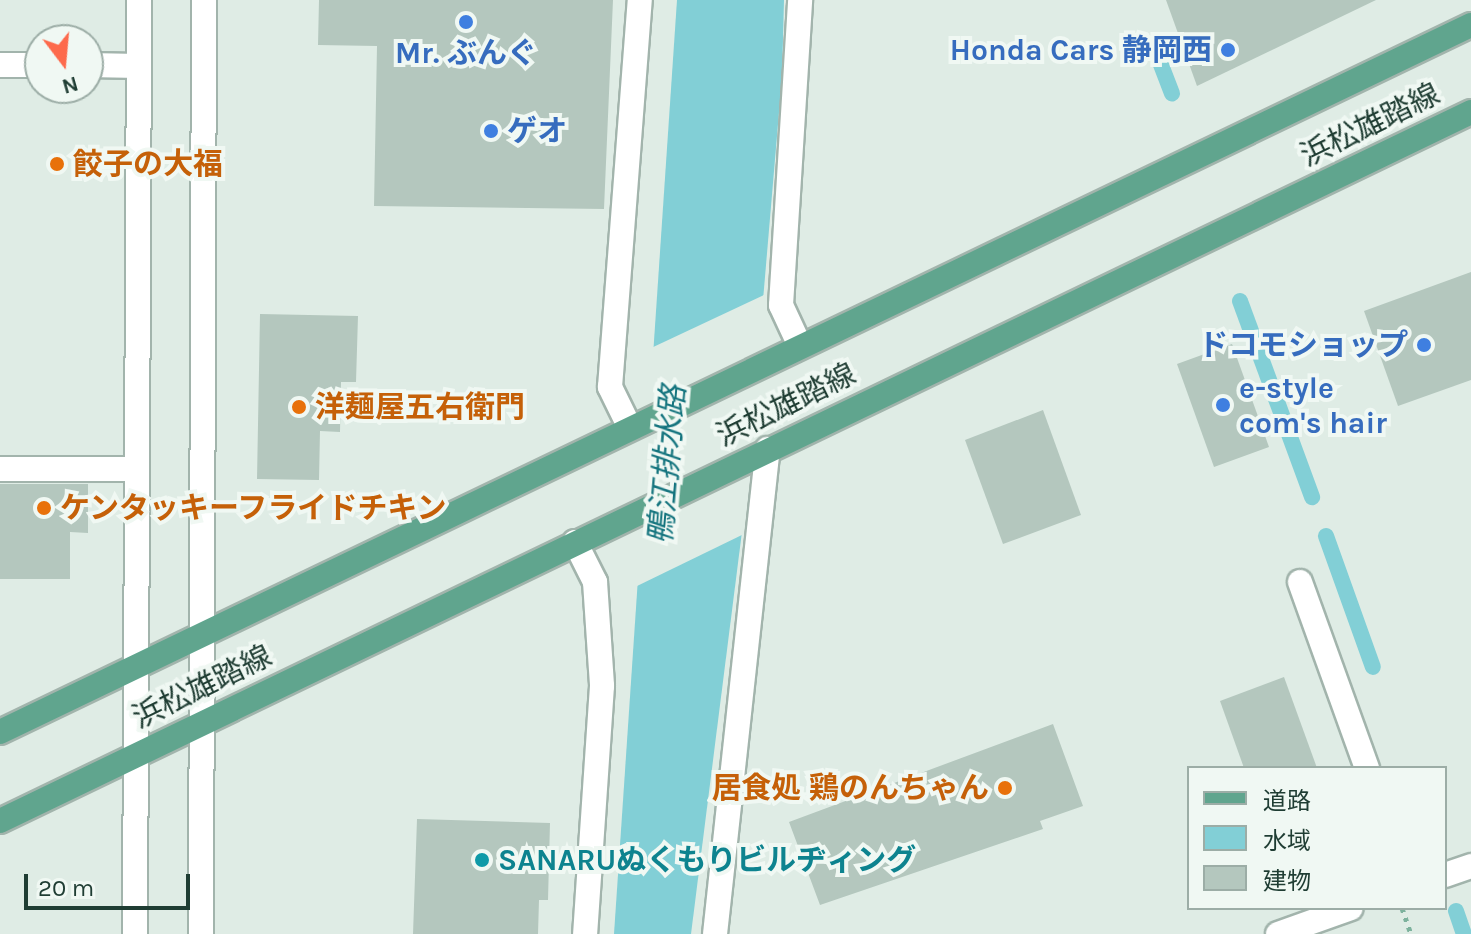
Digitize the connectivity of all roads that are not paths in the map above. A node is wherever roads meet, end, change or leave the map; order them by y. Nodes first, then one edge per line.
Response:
1 (139, 0) edge
2 (204, 0) edge
3 (640, 0) edge
4 (800, 0) edge
5 (1471, 25) edge
6 (0, 65) edge
7 (24, 65) edge
8 (104, 65) edge
9 (139, 66) junction
10 (1471, 112) edge
11 (800, 346) junction
12 (633, 426) junction
13 (762, 452) junction
14 (0, 469) edge
15 (137, 469) junction
16 (575, 542) junction
17 (1300, 582) dead end
18 (202, 634) junction
19 (136, 666) junction
20 (202, 722) junction
21 (0, 732) edge
22 (136, 755) junction
23 (1366, 766) edge
24 (0, 821) edge
25 (1471, 866) edge
26 (1447, 874) edge
27 (1345, 910) edge
28 (135, 934) edge
29 (201, 934) edge
30 (585, 934) edge
31 (715, 934) edge
32 (1278, 934) edge

1 - 9 street
2 - 18 street
3 - 12 street
4 - 11 street
5 - 11 main road, 浜松雄踏線
6 - 7 street
8 - 9 street
9 - 15 street
10 - 13 main road, 浜松雄踏線
11 - 12 main road, 浜松雄踏線
12 - 18 main road, 浜松雄踏線
13 - 16 main road, 浜松雄踏線
13 - 31 street
14 - 15 street
15 - 19 street
16 - 20 main road, 浜松雄踏線
16 - 30 street
17 - 23 street
18 - 19 main road, 浜松雄踏線
18 - 20 street
19 - 21 main road, 浜松雄踏線
19 - 22 street
20 - 22 main road, 浜松雄踏線
20 - 29 street
22 - 24 main road, 浜松雄踏線
22 - 28 street
25 - 26 street
27 - 32 street

